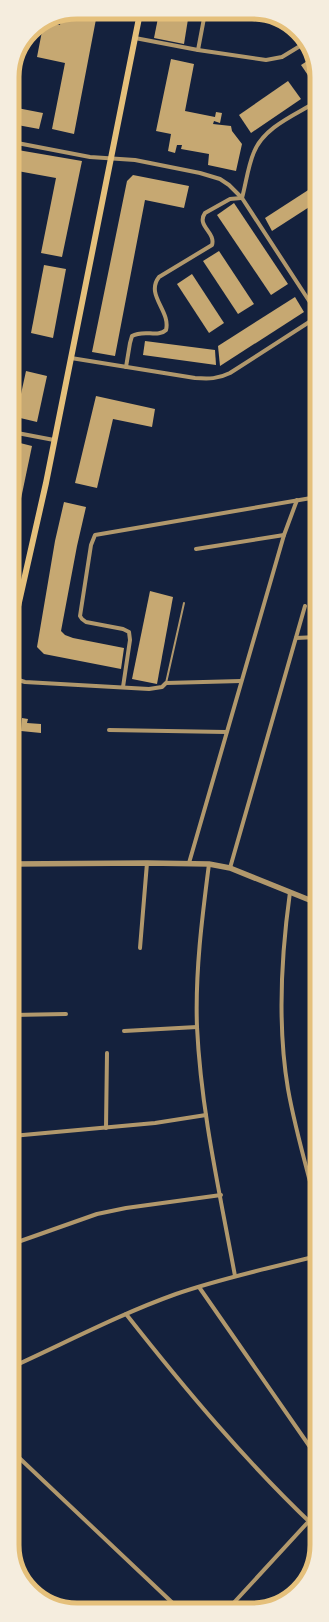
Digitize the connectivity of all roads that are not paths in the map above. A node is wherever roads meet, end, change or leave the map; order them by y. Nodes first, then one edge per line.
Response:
1 (139, 19) edge
2 (204, 19) edge
3 (135, 38) junction
4 (300, 46) edge
5 (198, 50) junction
6 (310, 106) edge
7 (19, 143) edge
8 (110, 158) junction
9 (242, 198) junction
10 (310, 305) edge
11 (310, 321) edge
12 (71, 358) junction
13 (126, 367) junction
14 (19, 433) edge
15 (54, 440) junction
16 (310, 498) edge
17 (297, 500) junction
18 (284, 536) junction
19 (196, 549) dead end
20 (19, 601) edge
21 (184, 602) dead end
22 (305, 606) dead end
23 (310, 637) edge
24 (296, 638) junction
25 (19, 680) edge
26 (241, 681) junction
27 (166, 683) junction
28 (124, 687) junction
29 (109, 730) dead end
30 (226, 732) junction
31 (148, 863) junction
32 (189, 863) junction
33 (19, 864) edge
34 (209, 864) junction
35 (230, 868) junction
36 (290, 892) junction
37 (310, 900) edge
38 (140, 948) dead end
39 (66, 1014) dead end
40 (19, 1015) edge
41 (197, 1027) junction
42 (124, 1031) dead end
43 (107, 1054) dead end
44 (206, 1116) junction
45 (106, 1128) junction
46 (19, 1135) edge
47 (310, 1181) edge
48 (221, 1195) junction
49 (19, 1242) edge
50 (310, 1258) edge
51 (235, 1276) junction
52 (199, 1287) junction
53 (126, 1314) junction
54 (19, 1364) edge
55 (310, 1448) edge
56 (19, 1459) edge
57 (309, 1521) joint
58 (173, 1603) edge
59 (234, 1603) edge

1 - 3 main road
2 - 5 street
3 - 5 street
3 - 8 main road
4 - 5 street
6 - 9 street
7 - 8 street
8 - 9 street
8 - 12 main road
9 - 10 street
9 - 13 street
11 - 13 street
12 - 13 street
12 - 15 main road
14 - 15 street
15 - 20 main road
16 - 17 street
17 - 18 street
17 - 28 street
18 - 19 street
18 - 26 street
21 - 27 lane
22 - 24 street
23 - 24 street
24 - 35 street
25 - 28 street
26 - 27 street
26 - 30 street
27 - 28 street
29 - 30 street
30 - 32 street
31 - 32 street
31 - 33 street
31 - 38 street
32 - 34 street
34 - 35 street
34 - 41 street
35 - 36 street
36 - 37 street
36 - 47 street
39 - 40 street
41 - 42 street
41 - 44 street
43 - 45 street
44 - 45 street
44 - 48 street
45 - 46 street
48 - 49 street
48 - 51 street
50 - 51 street
51 - 52 street
52 - 53 street
52 - 55 street
53 - 54 street
53 - 57 street
56 - 58 street
57 - 59 street

